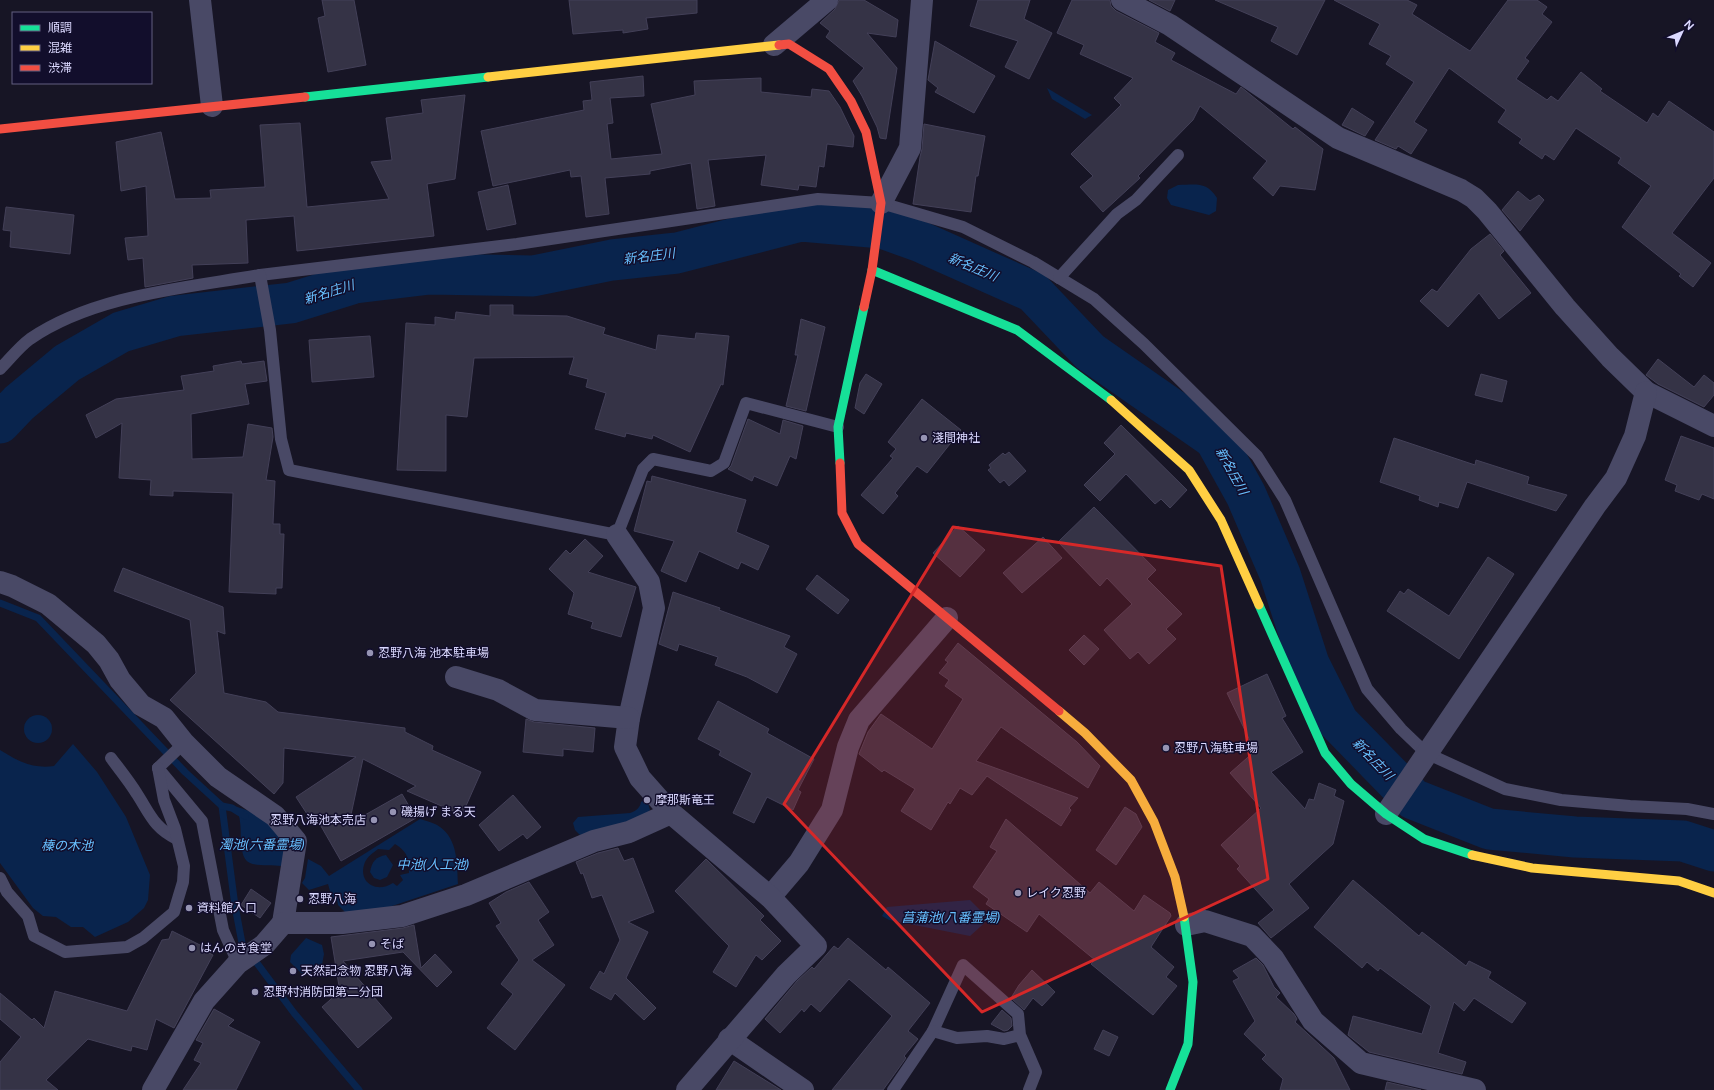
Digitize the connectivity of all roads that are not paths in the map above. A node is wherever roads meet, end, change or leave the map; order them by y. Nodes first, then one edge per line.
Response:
1 (200, 0) edge
2 (827, 0) edge
3 (922, 0) edge
4 (1122, 0) edge
5 (774, 45) junction
6 (212, 106) junction
7 (0, 129) edge
8 (1178, 155) dead end
9 (881, 203) junction
10 (872, 270) junction
11 (260, 275) junction
12 (1059, 278) junction
13 (0, 369) edge
14 (1646, 392) junction
15 (1714, 426) edge
16 (838, 427) junction
17 (617, 535) junction
18 (0, 582) edge
19 (948, 618) junction
20 (456, 677) dead end
21 (629, 718) junction
22 (183, 744) junction
23 (1426, 754) junction
24 (112, 758) dead end
25 (158, 768) junction
26 (1387, 811) junction
27 (671, 813) junction
28 (1714, 814) edge
29 (177, 839) junction
30 (0, 878) edge
31 (1714, 892) edge
32 (770, 897) junction
33 (283, 922) junction
34 (1186, 925) junction
35 (245, 959) junction
36 (933, 1031) junction
37 (1020, 1035) junction
38 (729, 1039) junction
39 (153, 1090) edge
40 (687, 1090) edge
41 (803, 1090) edge
42 (893, 1090) edge
43 (1028, 1090) edge
44 (1170, 1090) edge
45 (1475, 1090) edge

1 - 6 street
2 - 5 street
3 - 9 street
4 - 14 street
5 - 6 street
5 - 9 street
6 - 7 street
8 - 12 lane
9 - 10 street
9 - 11 lane
9 - 12 lane
10 - 16 street
10 - 26 street
11 - 13 lane
11 - 17 lane
12 - 23 lane
14 - 15 street
14 - 23 street
16 - 17 lane
16 - 19 street
17 - 21 street
18 - 22 street
19 - 32 street
19 - 34 street
20 - 21 street
21 - 27 street
22 - 25 lane
22 - 33 street
23 - 26 street
23 - 28 lane
24 - 29 lane
25 - 29 lane
25 - 35 lane
26 - 31 street
27 - 32 street
27 - 33 street
29 - 30 lane
32 - 38 street
33 - 35 street
34 - 44 street
34 - 45 street
35 - 39 street
36 - 37 lane
36 - 37 lane
36 - 42 lane
37 - 43 lane
38 - 40 street
38 - 41 street

